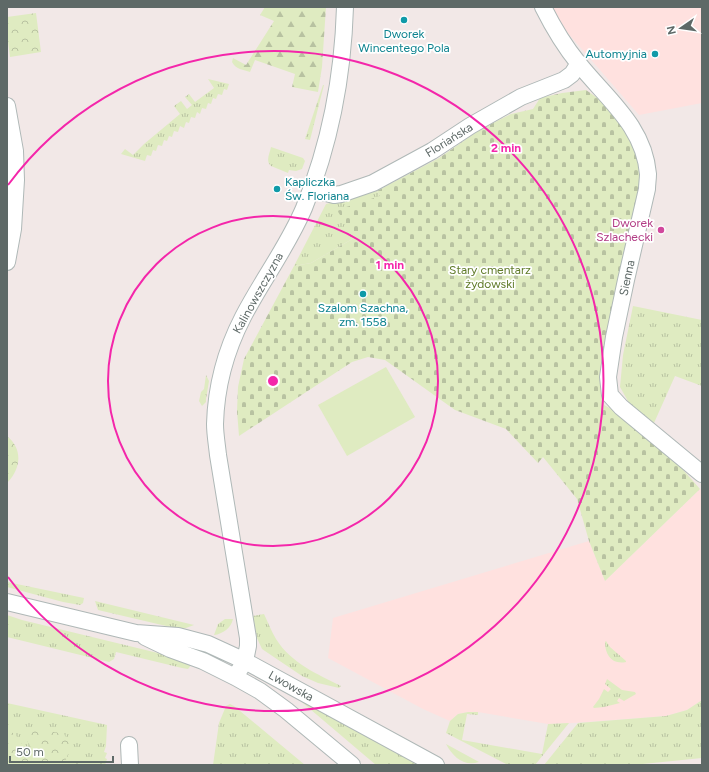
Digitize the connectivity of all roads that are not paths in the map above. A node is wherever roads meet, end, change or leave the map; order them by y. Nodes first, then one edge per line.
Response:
1 (345, 7) edge
2 (543, 7) edge
3 (579, 63) junction
4 (7, 106) edge
5 (311, 189) junction
6 (7, 262) edge
7 (702, 474) edge
8 (7, 602) edge
9 (136, 633) junction
10 (245, 661) junction
11 (235, 677) junction
12 (129, 745) dead end
13 (130, 765) edge
14 (352, 765) edge
15 (436, 765) edge

1 - 5 street, Kalinowszczyzna
2 - 3 street, Sienna
3 - 5 street, Floriańska
3 - 7 street, Sienna
4 - 6 street
5 - 10 street, Kalinowszczyzna
8 - 9 street, Lwowska
9 - 10 street, Lwowska
9 - 11 street, Lwowska
10 - 11 street, Kalinowszczyzna
10 - 15 street, Lwowska
11 - 14 street, Lwowska
12 - 13 street

